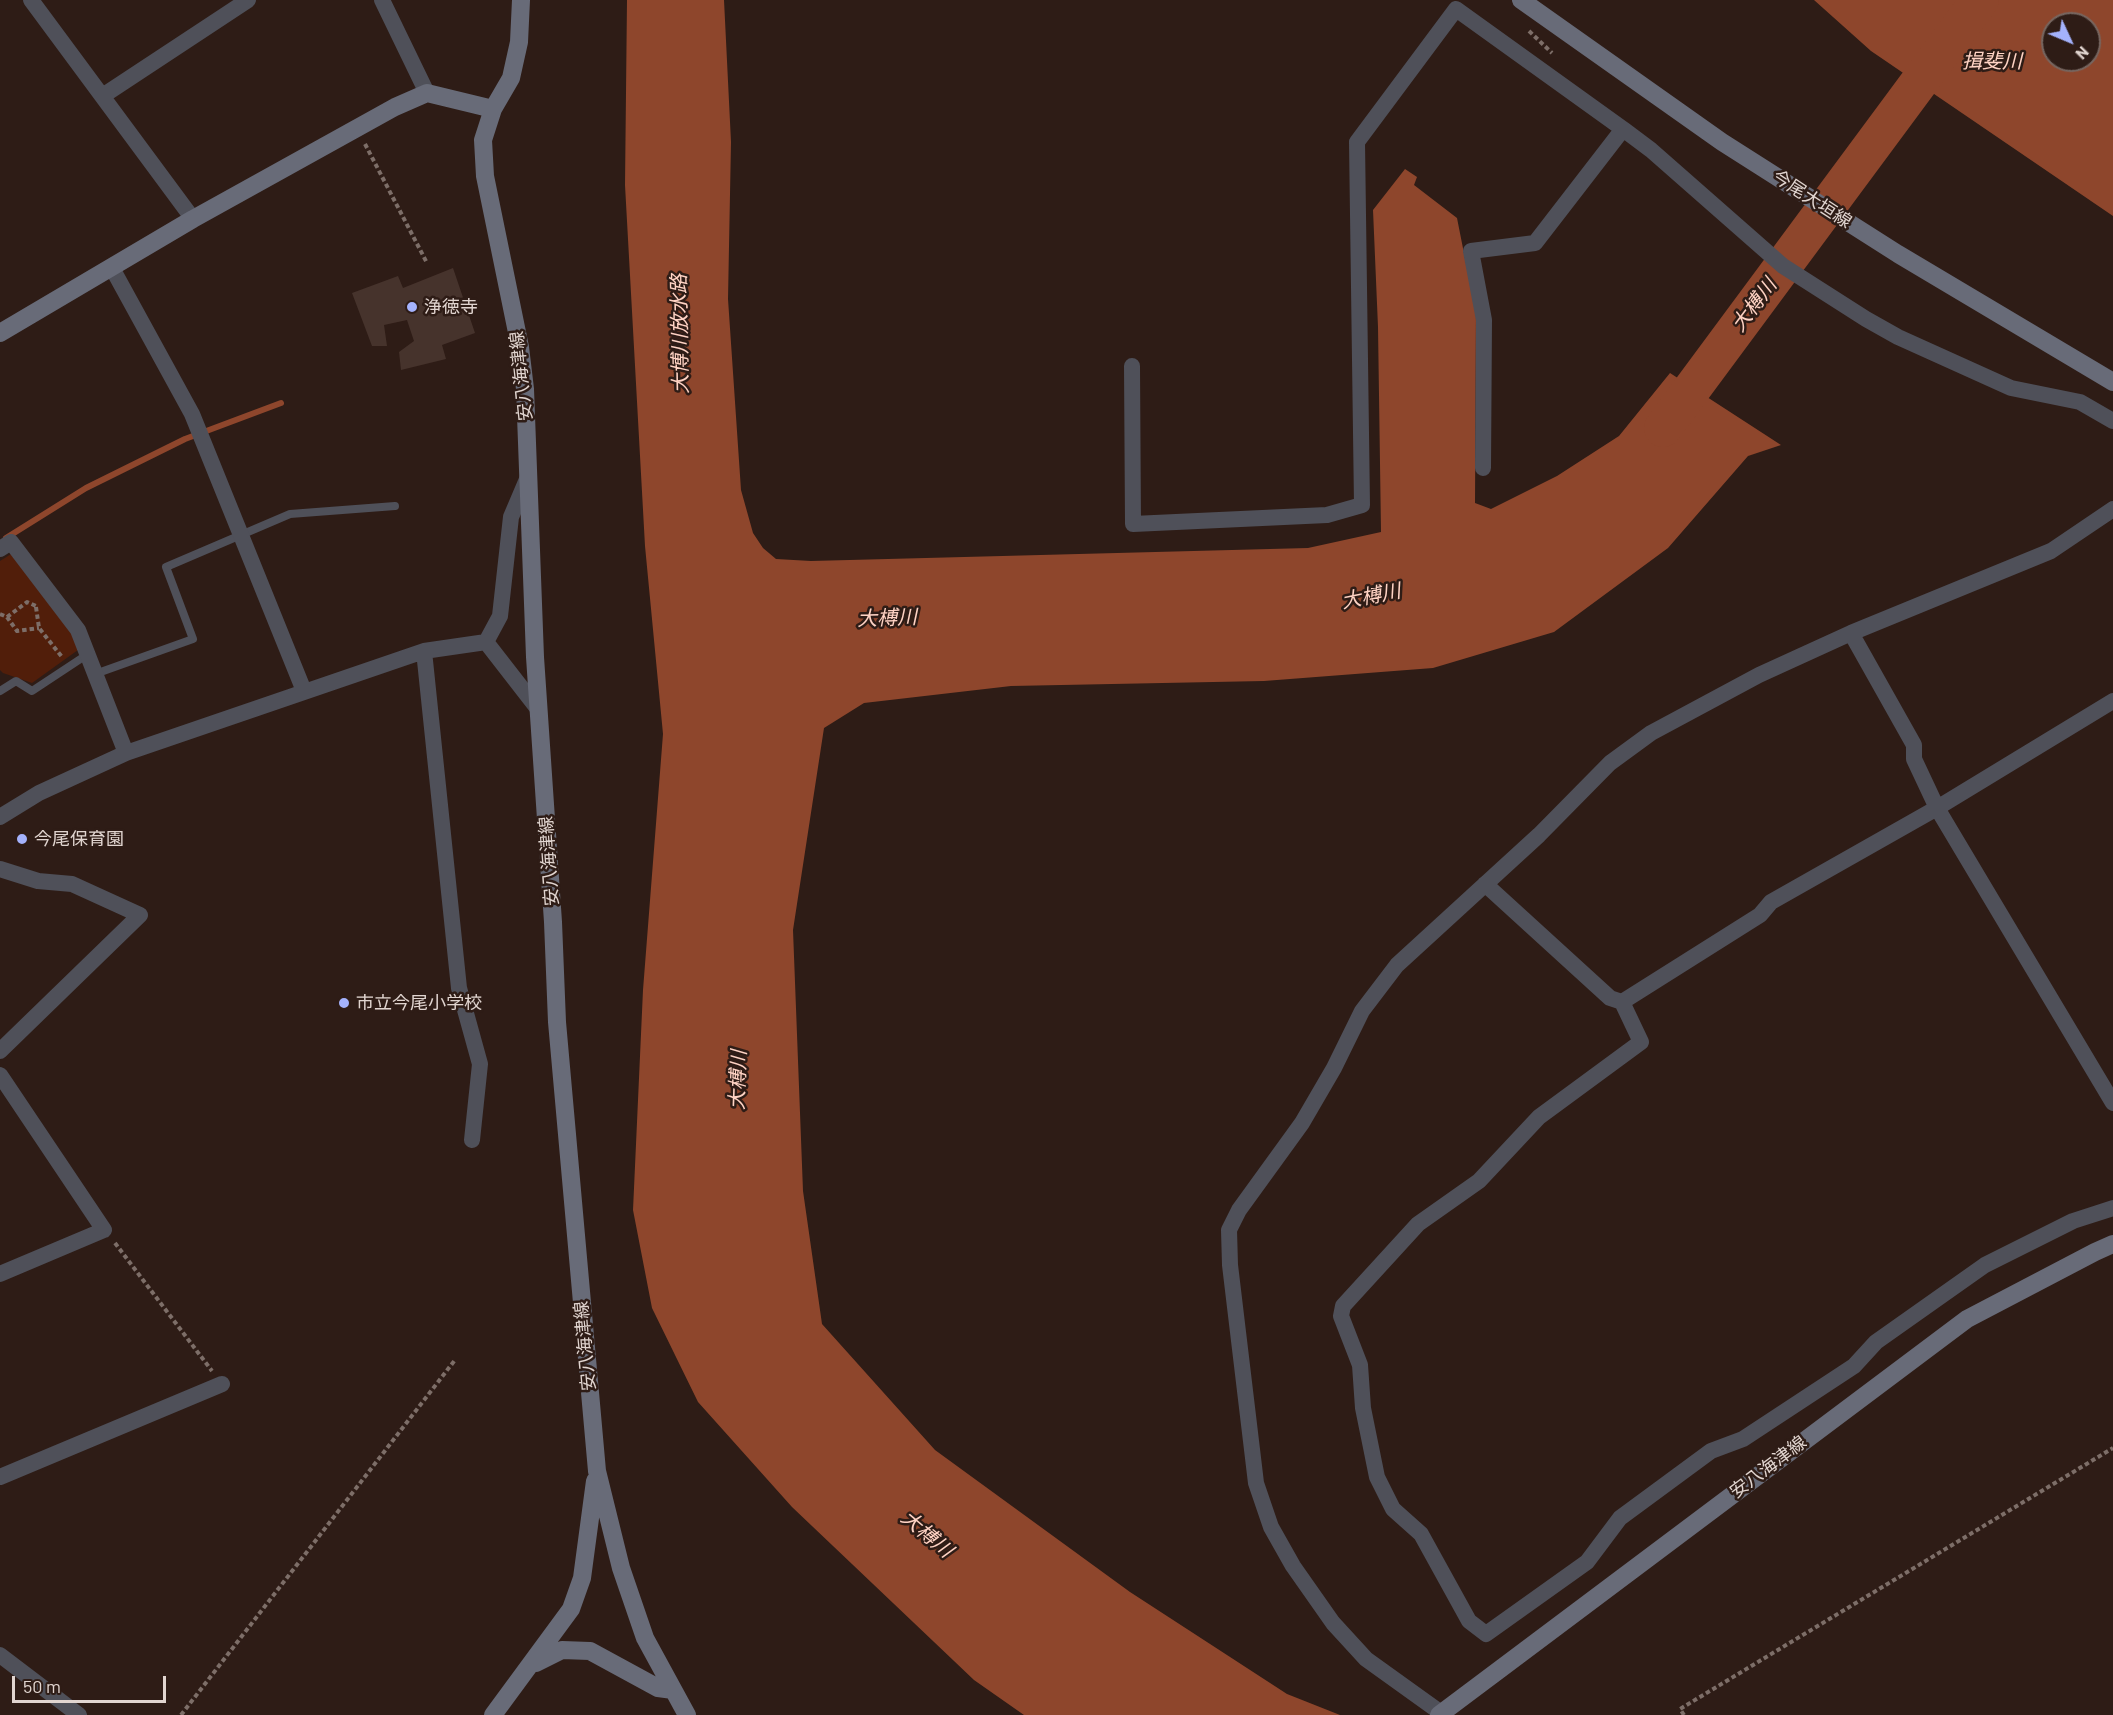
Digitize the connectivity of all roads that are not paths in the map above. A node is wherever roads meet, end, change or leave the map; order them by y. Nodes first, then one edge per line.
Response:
1 (31, 0) edge
2 (248, 0) edge
3 (382, 0) edge
4 (521, 0) edge
5 (1521, 0) edge
6 (427, 93) junction
7 (104, 95) junction
8 (493, 109) junction
9 (1623, 129) junction
10 (193, 219) junction
11 (112, 268) junction
12 (0, 333) edge
13 (1132, 366) dead end
14 (2113, 382) edge
15 (2113, 421) edge
16 (1483, 468) dead end
17 (528, 477) junction
18 (395, 506) dead end
19 (2113, 509) edge
20 (240, 534) junction
21 (0, 549) edge
22 (1851, 633) junction
23 (486, 642) junction
24 (424, 651) junction
25 (87, 654) junction
26 (95, 674) junction
27 (0, 691) edge
28 (304, 691) junction
29 (2113, 701) edge
30 (538, 709) junction
31 (126, 753) junction
32 (1937, 808) junction
33 (0, 817) edge
34 (0, 869) edge
35 (1485, 884) junction
36 (1622, 1002) junction
37 (0, 1051) edge
38 (0, 1075) edge
39 (2113, 1103) edge
40 (472, 1140) dead end
41 (2113, 1208) edge
42 (2113, 1244) edge
43 (0, 1274) edge
44 (222, 1384) road end
45 (597, 1470) junction
46 (0, 1476) edge
47 (0, 1655) edge
48 (532, 1665) junction
49 (673, 1690) junction
50 (1441, 1714) edge
51 (79, 1715) edge
52 (493, 1715) edge
53 (687, 1715) edge

1 - 7 street
2 - 7 street
3 - 6 street
4 - 8 main road, 安八海津線
5 - 14 main road, 今尾大垣線
6 - 8 main road
6 - 10 main road
7 - 10 street
8 - 17 main road, 安八海津線
9 - 13 street
9 - 15 street
9 - 16 street
10 - 11 main road
11 - 12 main road
11 - 20 street
17 - 23 street
17 - 30 main road, 安八海津線
18 - 20 lane
19 - 22 street
20 - 26 lane
20 - 28 street
21 - 25 street
22 - 32 street
22 - 35 street
23 - 24 street
23 - 30 street
24 - 28 street
24 - 40 street
25 - 26 street
25 - 27 lane
26 - 31 street
28 - 31 street
29 - 32 street
30 - 45 main road, 安八海津線
31 - 33 street
32 - 36 street
32 - 39 street
34 - 37 street
35 - 36 street
35 - 50 street
36 - 41 street
38 - 43 street
42 - 50 main road, 安八海津線
44 - 46 street
45 - 48 main road
45 - 49 main road, 安八海津線
47 - 51 street
48 - 49 main road
48 - 52 main road
49 - 53 main road, 安八海津線

